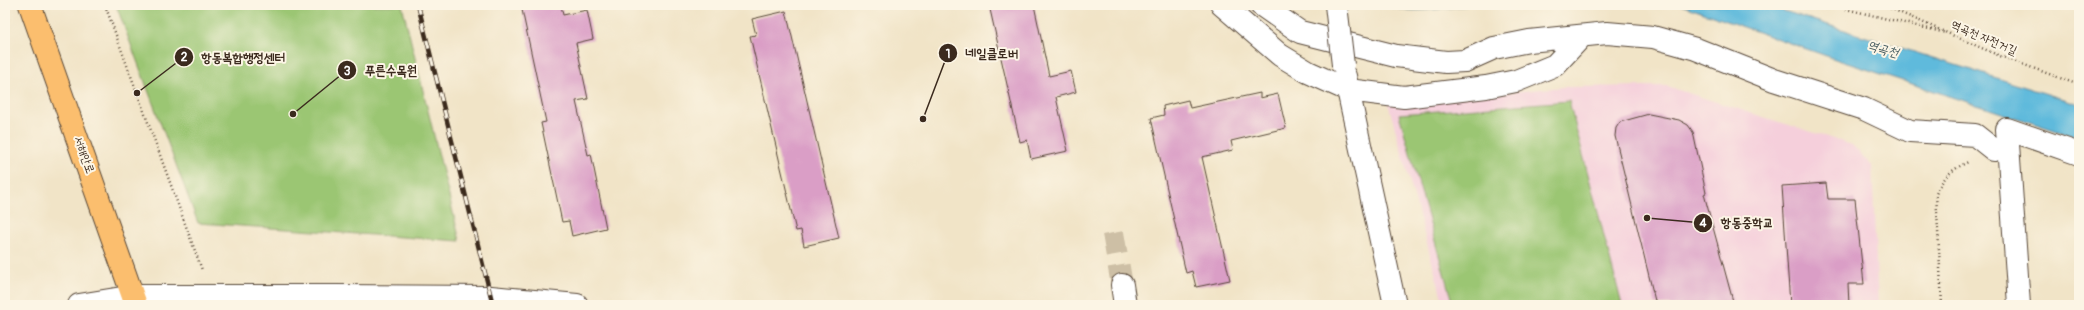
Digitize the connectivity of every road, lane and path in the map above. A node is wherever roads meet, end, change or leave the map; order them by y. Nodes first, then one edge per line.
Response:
1 (30, 5) edge
2 (105, 5) edge
3 (1222, 5) edge
4 (1260, 5) edge
5 (1336, 5) edge
6 (1834, 5) edge
7 (1883, 5) edge
8 (1953, 34) junction
9 (1582, 36) junction
10 (2079, 86) edge
11 (1348, 90) junction
12 (1994, 150) joint
13 (2079, 154) edge
14 (212, 296) junction
15 (135, 301) edge
16 (79, 305) edge
17 (577, 305) edge
18 (1395, 305) edge
19 (1942, 305) edge
20 (2019, 305) edge

1 - 15 main road, 서해안로
2 - 14 path
3 - 11 street
4 - 9 street
5 - 11 street, bridge
6 - 8 path
7 - 8 path, 역곡천 자전거길
8 - 10 path, 역곡천 자전거길
9 - 11 street
9 - 12 street
11 - 18 street
12 - 19 path
13 - 20 street
14 - 15 street
14 - 17 street
15 - 16 street

